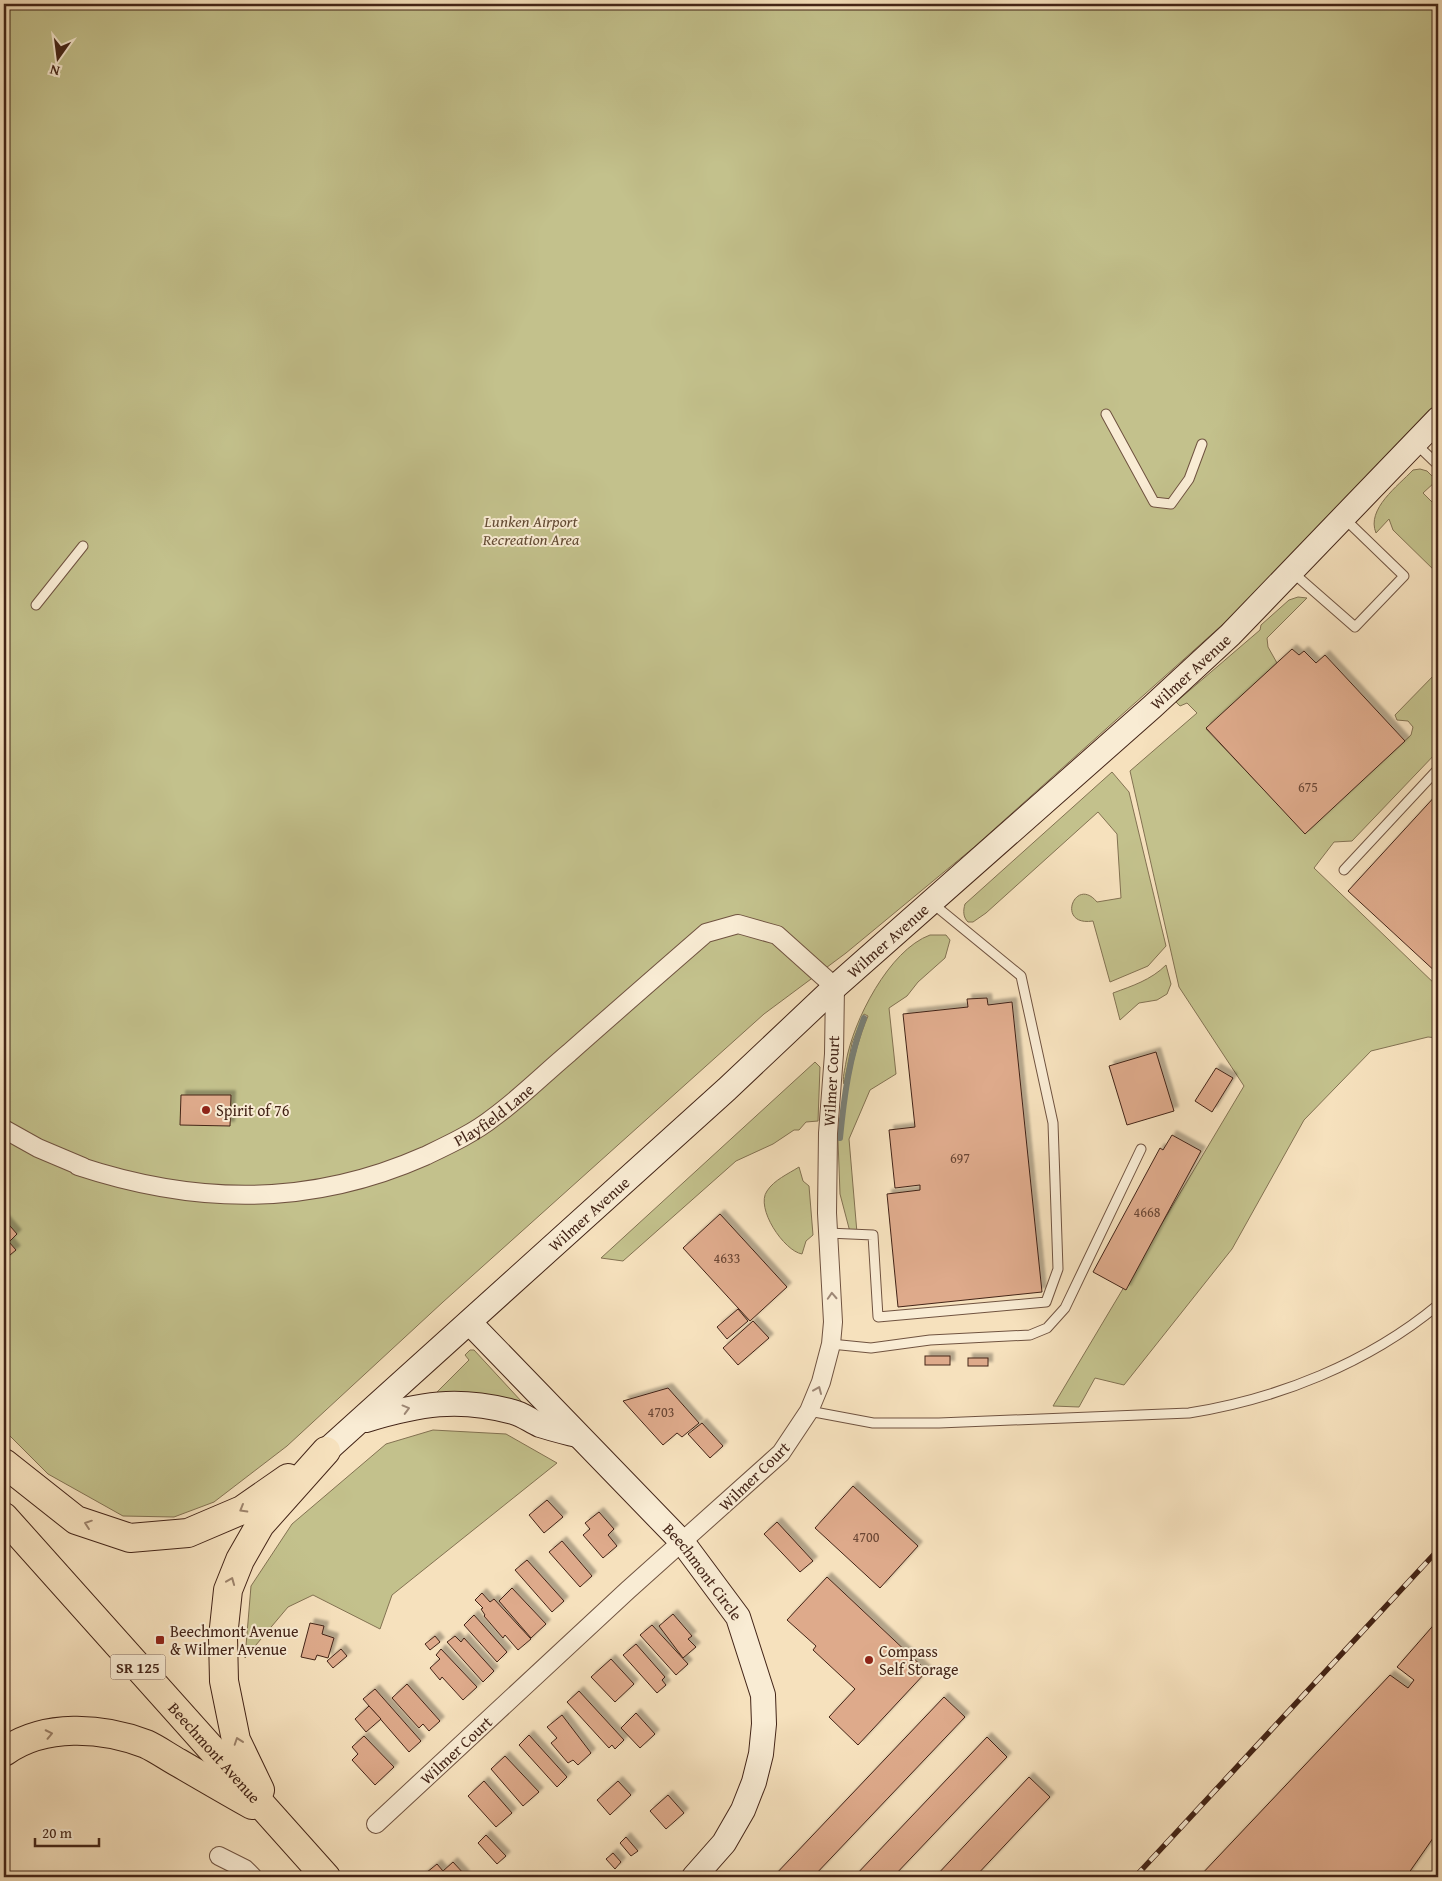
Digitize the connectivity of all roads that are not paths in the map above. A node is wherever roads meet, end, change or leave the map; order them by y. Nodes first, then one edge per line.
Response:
1 (1106, 414) dead end
2 (1438, 418) edge
3 (1415, 443) junction
4 (1202, 444) dead end
5 (1438, 465) edge
6 (1343, 517) junction
7 (83, 546) dead end
8 (1291, 571) junction
9 (36, 605) dead end
10 (1438, 769) edge
11 (1344, 870) dead end
12 (931, 902) junction
13 (835, 987) junction
14 (4, 1129) edge
15 (1141, 1148) dead end
16 (828, 1233) junction
17 (1438, 1305) edge
18 (470, 1323) junction
19 (831, 1344) junction
20 (809, 1410) junction
21 (359, 1422) junction
22 (578, 1436) junction
23 (326, 1451) junction
24 (4, 1463) edge
25 (4, 1517) edge
26 (683, 1543) junction
27 (4, 1752) edge
28 (272, 1817) junction
29 (376, 1824) dead end
30 (219, 1856) dead end
31 (253, 1877) edge
32 (326, 1877) edge
33 (694, 1877) edge

1 - 4 lane
2 - 3 street, Wilmer Avenue
3 - 5 lane
3 - 6 street, Wilmer Avenue
6 - 8 street, Wilmer Avenue
6 - 8 lane
7 - 9 lane
8 - 12 street, Wilmer Avenue
10 - 11 lane
12 - 13 street, Wilmer Avenue
12 - 16 lane
13 - 14 street, Playfield Lane
13 - 16 street, Wilmer Court
13 - 18 street, Wilmer Avenue
15 - 19 lane
19 -> 16 street, Wilmer Court
17 - 20 lane
18 - 21 street, Wilmer Avenue
18 - 22 street, Beechmont Circle
20 -> 19 street, Wilmer Court
20 - 26 street, Wilmer Court
21 -> 22 street
21 - 23 street, Wilmer Avenue
22 - 26 street, Beechmont Circle
23 -> 24 highway
28 -> 23 highway
25 - 28 highway, Beechmont Avenue / SR 125
26 - 29 street, Wilmer Court
26 - 33 street, Beechmont Circle
27 -> 28 highway
28 - 32 highway, Beechmont Avenue / SR 125
30 - 31 street

